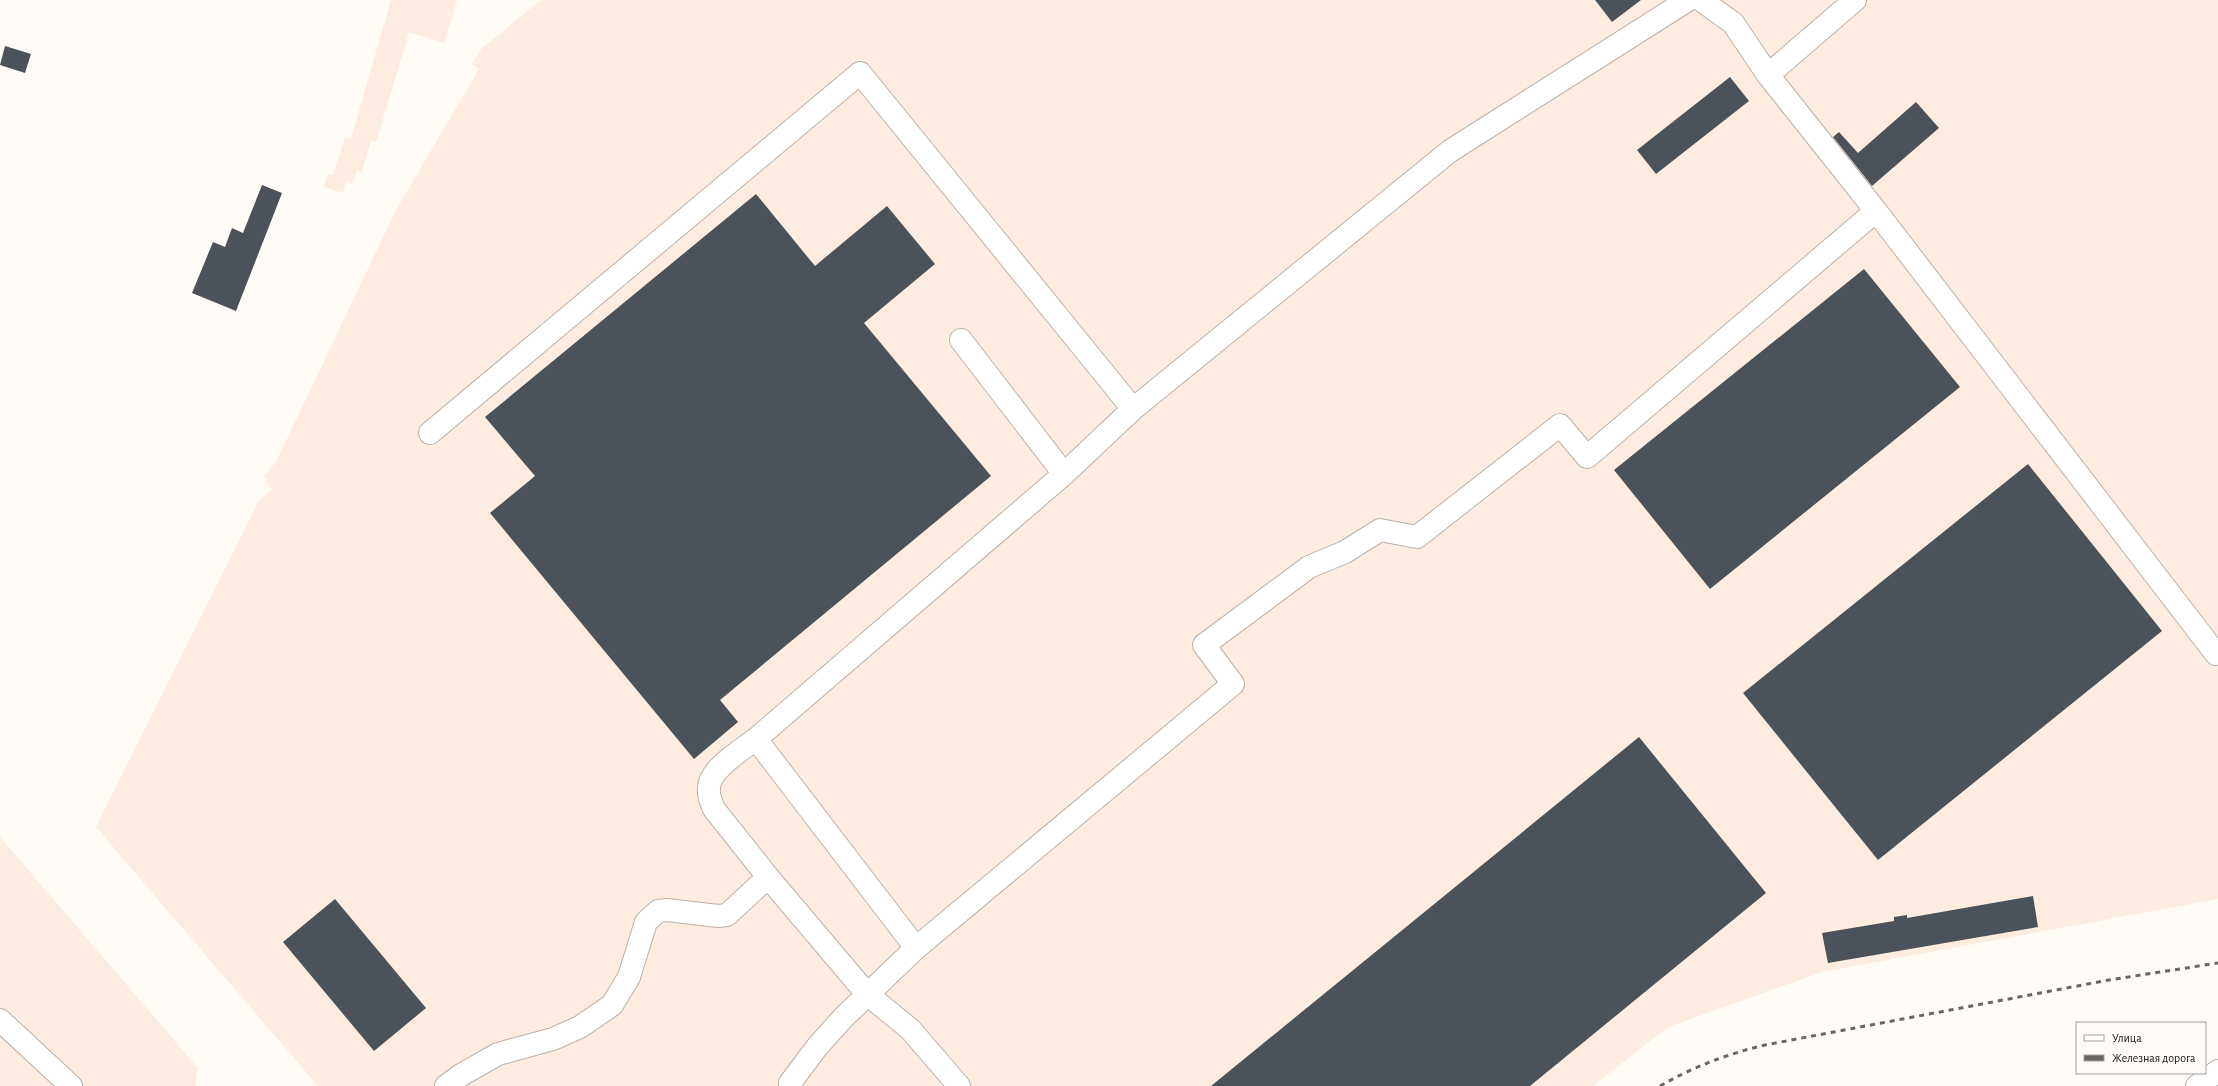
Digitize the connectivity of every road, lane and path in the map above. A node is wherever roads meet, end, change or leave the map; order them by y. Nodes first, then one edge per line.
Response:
1 (1688, 0) edge
2 (1701, 0) edge
3 (1855, 0) edge
4 (1768, 75) junction
5 (1876, 211) junction
6 (961, 340) dead end
7 (1133, 409) junction
8 (430, 433) dead end
9 (1064, 474) junction
10 (2216, 654) dead end
11 (756, 739) junction
12 (768, 877) junction
13 (916, 948) junction
14 (867, 994) junction
15 (0, 1020) edge
16 (2218, 1071) edge
17 (71, 1086) edge
18 (446, 1086) edge
19 (790, 1086) edge
20 (958, 1086) edge
21 (2197, 1086) edge

1 - 7 lane
2 - 4 lane
3 - 4 lane
4 - 5 lane
5 - 10 lane
5 - 13 lane
6 - 9 lane
7 - 8 lane
7 - 9 lane
9 - 11 lane
11 - 12 lane
11 - 13 lane
12 - 14 lane
12 - 18 lane
13 - 14 lane
14 - 19 lane
14 - 20 lane
15 - 17 lane
16 - 21 lane

